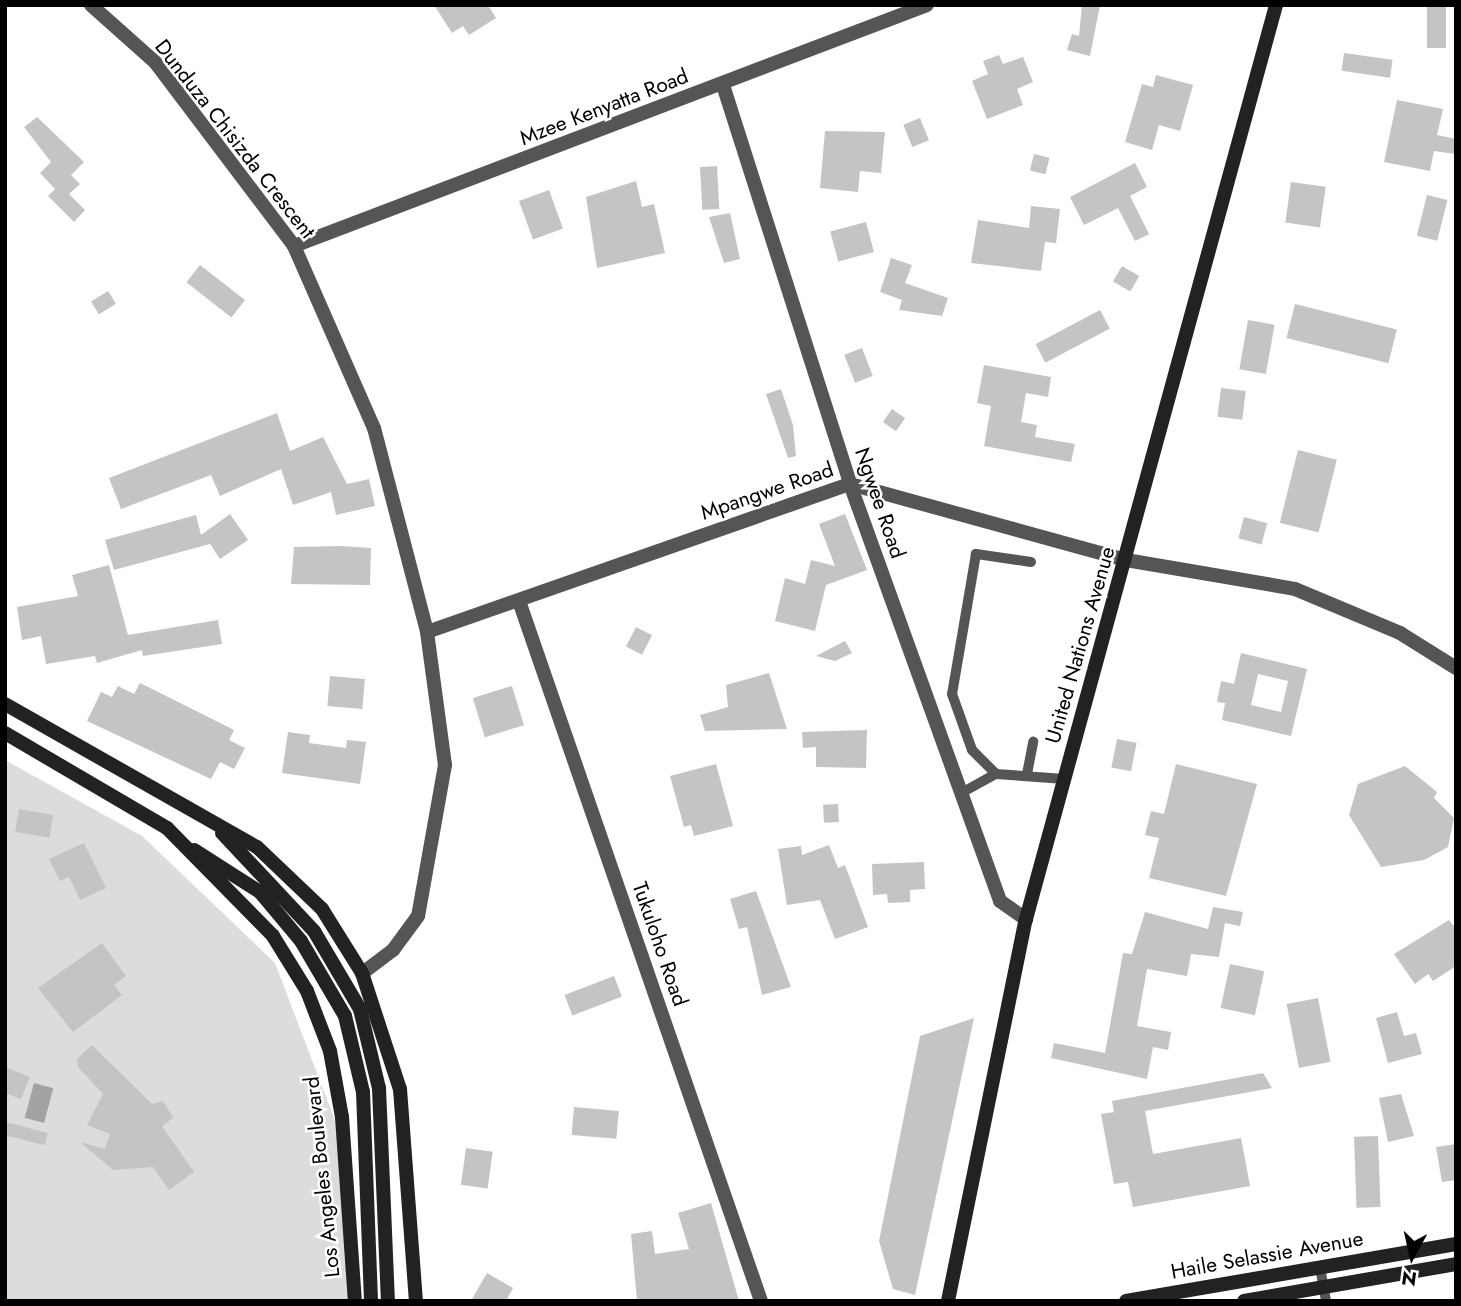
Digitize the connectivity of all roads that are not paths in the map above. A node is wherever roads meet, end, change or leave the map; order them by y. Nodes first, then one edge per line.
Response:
1 (91, 5) edge
2 (927, 5) edge
3 (1276, 5) edge
4 (723, 85) junction
5 (294, 246) junction
6 (850, 484) junction
7 (1126, 560) junction
8 (1031, 562) dead end
9 (519, 601) junction
10 (427, 632) junction
11 (1456, 668) edge
12 (5, 705) edge
13 (5, 733) edge
14 (1033, 741) dead end
15 (996, 774) junction
16 (1027, 774) junction
17 (1065, 779) junction
18 (963, 792) junction
19 (215, 824) junction
20 (187, 847) junction
21 (1026, 919) junction
22 (362, 973) junction
23 (1456, 1244) edge
24 (1456, 1264) edge
25 (1320, 1267) junction
26 (1324, 1294) edge
27 (355, 1301) edge
28 (371, 1301) edge
29 (388, 1301) edge
30 (416, 1301) edge
31 (761, 1301) edge
32 (947, 1301) edge
33 (1126, 1301) edge
34 (1244, 1301) edge

1 - 5 street, Dunduza Chisizda Crescent
2 - 4 street, Mzee Kenyatta Road
3 - 7 main road, United Nations Avenue
4 - 5 street, Mzee Kenyatta Road
4 - 6 street, Ngwee Road
5 - 10 street, Dunduza Chisizda Crescent
6 - 7 street, Mpangwe Road
6 - 9 street, Mpangwe Road
6 - 18 street, Ngwee Road
7 - 11 street, Mpangwe Road
7 - 17 main road, United Nations Avenue
8 - 15 lane
9 - 10 street, Mpangwe Road
9 - 31 street, Tukuloho Road
10 - 22 street, Dunduza Chisizda Crescent
12 - 19 main road
13 - 20 main road, Los Angeles Boulevard
14 - 16 lane
15 - 16 lane
15 - 18 lane
16 - 17 lane
17 - 21 main road, United Nations Avenue
18 - 21 street, Ngwee Road
19 - 22 main road
19 - 29 main road
20 - 27 main road, Los Angeles Boulevard
20 - 28 main road, Los Angeles Boulevard
21 - 32 main road, United Nations Avenue
22 - 30 main road
23 - 25 main road, Haile Selassie Avenue
24 - 26 main road, Haile Selassie Avenue
25 - 26 lane
25 - 33 main road, Haile Selassie Avenue
26 - 34 main road, Haile Selassie Avenue

